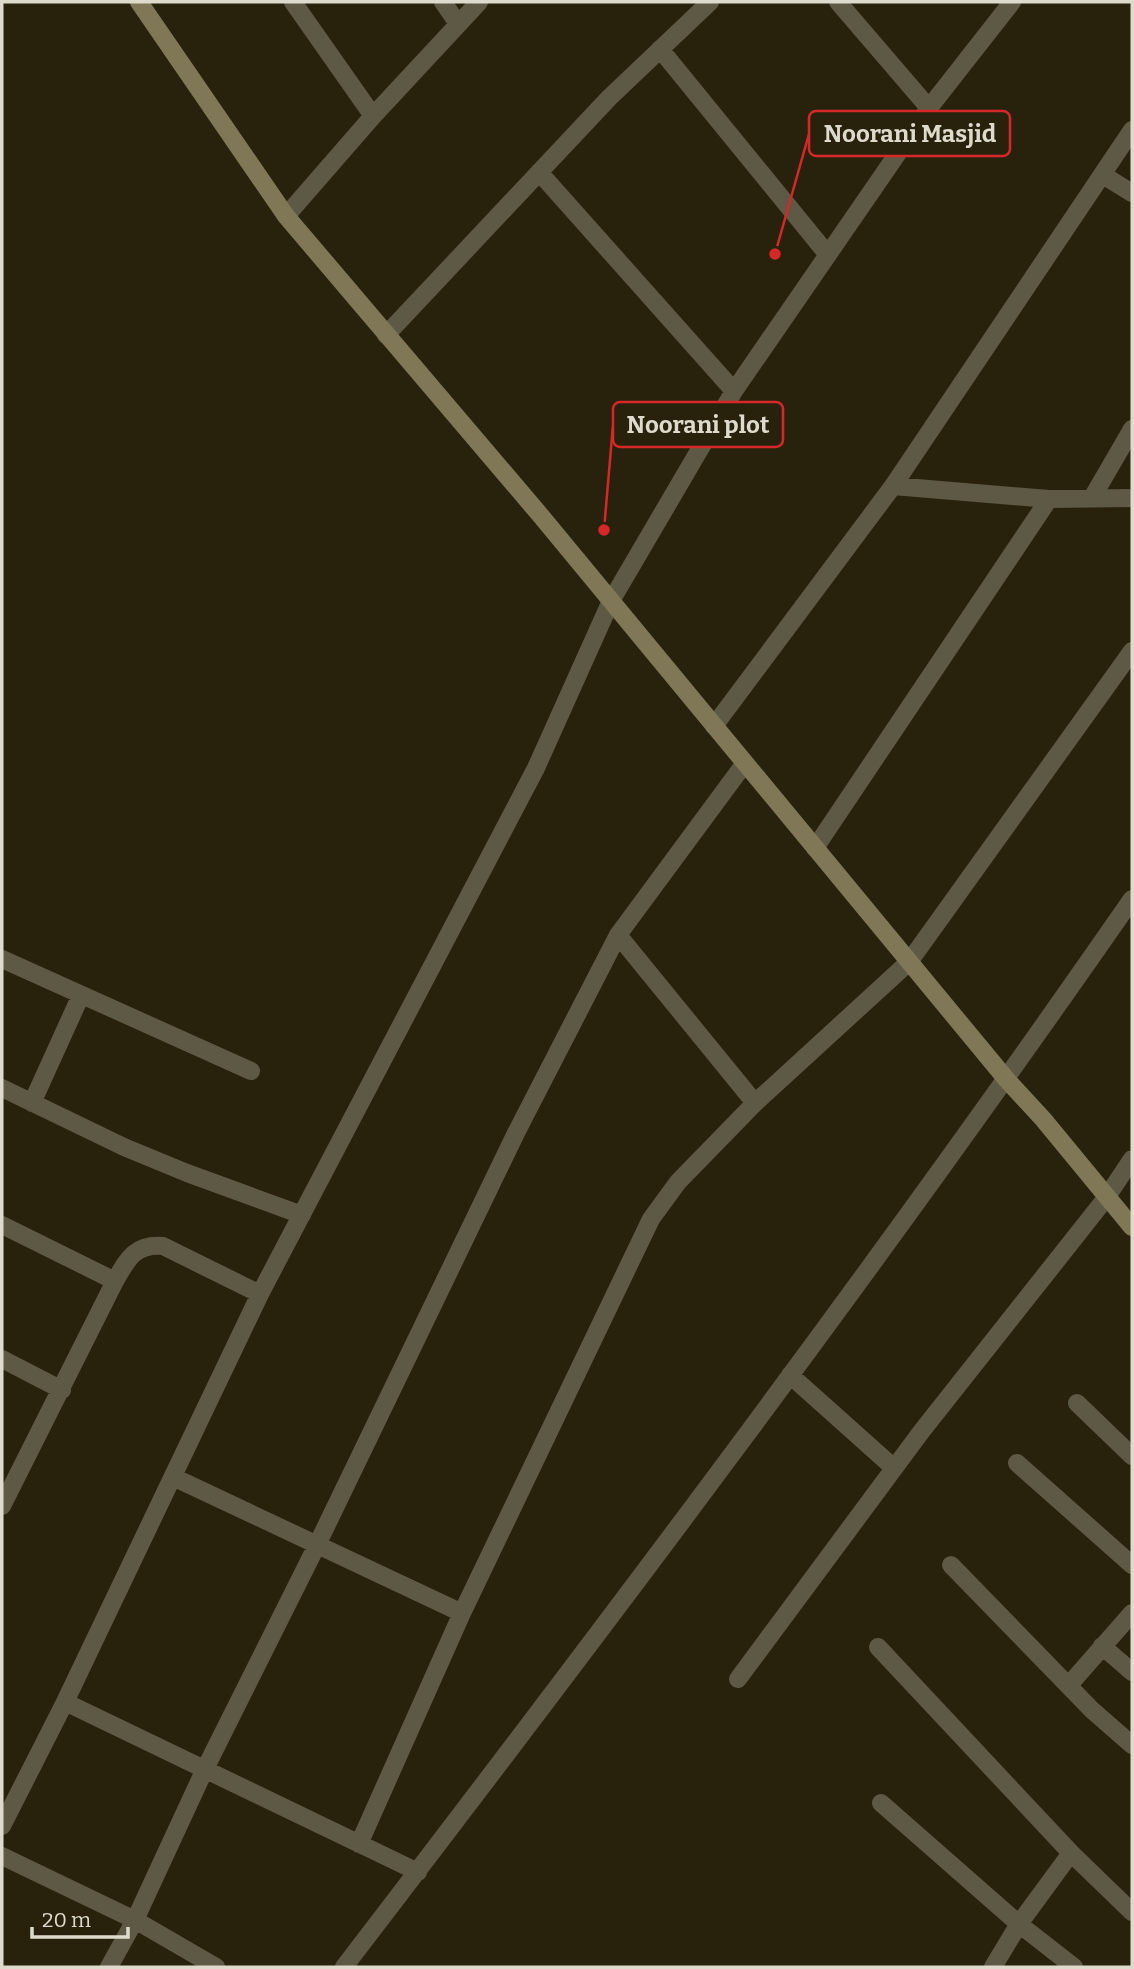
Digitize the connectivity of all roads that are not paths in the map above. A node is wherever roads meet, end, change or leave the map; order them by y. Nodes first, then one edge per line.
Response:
1 (139, 2) edge
2 (293, 2) edge
3 (443, 2) edge
4 (479, 2) edge
5 (710, 2) edge
6 (838, 2) edge
7 (1012, 2) edge
8 (458, 24) junction
9 (660, 49) junction
10 (929, 108) junction
11 (373, 116) junction
12 (1132, 131) edge
13 (539, 172) junction
14 (1103, 175) junction
15 (1132, 193) edge
16 (286, 216) junction
17 (828, 255) junction
18 (386, 335) junction
19 (734, 391) junction
20 (1132, 429) edge
21 (892, 486) junction
22 (1092, 498) junction
23 (1132, 498) edge
24 (1049, 499) junction
25 (611, 601) junction
26 (1132, 651) edge
27 (714, 726) junction
28 (745, 763) junction
29 (815, 848) junction
30 (1132, 899) edge
31 (618, 935) junction
32 (2, 959) edge
33 (909, 962) junction
34 (81, 995) junction
35 (251, 1071) dead end
36 (1007, 1080) junction
37 (2, 1088) edge
38 (32, 1102) junction
39 (755, 1102) junction
40 (1132, 1159) edge
41 (1106, 1198) junction
42 (302, 1216) junction
43 (2, 1225) edge
44 (1132, 1227) edge
45 (115, 1280) junction
46 (260, 1294) junction
47 (2, 1359) edge
48 (790, 1375) junction
49 (62, 1390) junction
50 (1077, 1403) dead end
51 (1132, 1456) edge
52 (1017, 1463) dead end
53 (894, 1468) junction
54 (173, 1477) junction
55 (2, 1506) edge
56 (317, 1545) junction
57 (951, 1565) dead end
58 (1132, 1565) edge
59 (1132, 1613) edge
60 (462, 1614) junction
61 (1102, 1646) junction
62 (878, 1647) dead end
63 (1132, 1672) edge
64 (738, 1679) dead end
65 (1069, 1685) junction
66 (65, 1702) junction
67 (1132, 1745) edge
68 (204, 1770) junction
69 (881, 1803) dead end
70 (2, 1826) edge
71 (359, 1844) junction
72 (1070, 1853) junction
73 (2, 1857) edge
74 (418, 1872) junction
75 (1132, 1912) edge
76 (135, 1920) junction
77 (1019, 1924) junction
78 (109, 1967) edge
79 (216, 1967) edge
80 (344, 1967) edge
81 (993, 1967) edge
82 (1074, 1967) edge

1 - 16 main road
2 - 11 street
3 - 8 street
4 - 8 street
5 - 9 street
6 - 10 street
7 - 10 street
8 - 11 street
9 - 13 street
9 - 17 street
10 - 17 street
11 - 16 street
12 - 14 street
13 - 18 street
13 - 19 street
14 - 15 street
14 - 21 street
16 - 18 main road
17 - 19 street
18 - 25 main road
19 - 25 street
20 - 22 street
21 - 24 street
21 - 27 street
22 - 23 street
22 - 24 street
24 - 29 street
25 - 27 main road
25 - 42 street
26 - 33 street
27 - 28 main road
28 - 29 main road
28 - 31 street
29 - 33 main road
30 - 36 street
31 - 39 street
31 - 56 street
32 - 34 street
33 - 36 main road
33 - 39 street
34 - 35 street
34 - 38 street
36 - 41 main road
36 - 48 street
37 - 38 street
38 - 42 street
39 - 60 street
40 - 41 street
41 - 44 main road
41 - 53 street
42 - 46 street
43 - 45 street
45 - 46 street
45 - 49 street
46 - 54 street
47 - 49 street
48 - 53 street
48 - 74 street
49 - 55 street
50 - 51 street
52 - 58 street
53 - 64 street
54 - 56 street
54 - 66 street
56 - 60 street
56 - 68 street
57 - 65 street
59 - 61 street
60 - 71 street
61 - 63 street
61 - 65 street
62 - 72 street
65 - 67 street
66 - 68 street
66 - 70 street
68 - 71 street
68 - 76 street
69 - 77 street
71 - 74 street
72 - 75 street
72 - 77 street
73 - 76 street
74 - 80 street
76 - 78 street
76 - 79 street
77 - 81 street
77 - 82 street

